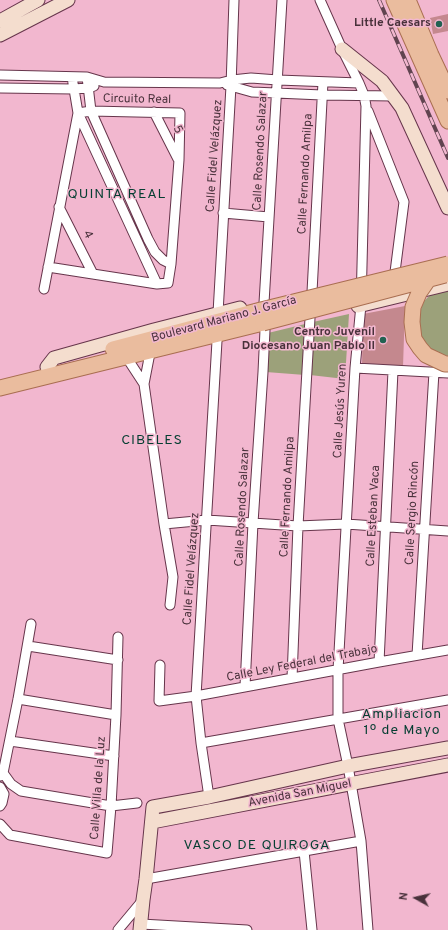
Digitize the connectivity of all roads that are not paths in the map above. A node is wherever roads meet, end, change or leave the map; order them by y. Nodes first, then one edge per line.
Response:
1 (38, 0) edge
2 (68, 0) edge
3 (234, 0) edge
4 (282, 0) edge
5 (320, 0) edge
6 (395, 0) edge
7 (410, 4) edge
8 (0, 21) edge
9 (0, 35) edge
10 (342, 49) junction
11 (0, 76) edge
12 (72, 77) junction
13 (87, 77) junction
14 (278, 80) junction
15 (104, 82) junction
16 (323, 82) junction
17 (232, 83) junction
18 (354, 83) junction
19 (0, 88) edge
20 (89, 88) junction
21 (73, 89) junction
22 (448, 91) edge
23 (276, 93) junction
24 (322, 95) junction
25 (350, 95) junction
26 (364, 95) junction
27 (393, 96) junction
28 (366, 106) junction
29 (91, 111) junction
30 (154, 112) junction
31 (78, 114) junction
32 (448, 121) edge
33 (179, 160) junction
34 (125, 188) junction
35 (114, 192) junction
36 (59, 207) junction
37 (448, 208) edge
38 (224, 213) junction
39 (269, 216) junction
40 (448, 260) edge
41 (171, 264) junction
42 (448, 264) edge
43 (48, 267) junction
44 (395, 272) junction
45 (93, 274) junction
46 (448, 274) edge
47 (362, 279) junction
48 (428, 280) junction
49 (157, 284) junction
50 (448, 284) edge
51 (44, 289) dead end
52 (312, 292) junction
53 (361, 305) junction
54 (218, 314) junction
55 (263, 316) junction
56 (310, 318) junction
57 (217, 341) junction
58 (150, 353) junction
59 (127, 358) junction
60 (102, 362) junction
61 (448, 364) edge
62 (47, 367) junction
63 (355, 368) junction
64 (393, 371) junction
65 (434, 372) junction
66 (448, 373) edge
67 (0, 379) edge
68 (144, 384) junction
69 (0, 388) edge
70 (207, 520) junction
71 (254, 523) junction
72 (164, 524) junction
73 (346, 524) junction
74 (298, 526) junction
75 (385, 527) junction
76 (424, 529) junction
77 (448, 531) edge
78 (170, 605) dead end
79 (31, 624) dead end
80 (118, 637) dead end
81 (28, 646) junction
82 (448, 650) edge
83 (417, 655) junction
84 (118, 660) junction
85 (378, 662) junction
86 (160, 665) dead end
87 (338, 670) junction
88 (292, 678) junction
89 (246, 686) junction
90 (196, 696) junction
91 (18, 699) junction
92 (448, 700) edge
93 (116, 715) junction
94 (338, 719) junction
95 (10, 741) junction
96 (201, 743) junction
97 (448, 748) edge
98 (114, 756) junction
99 (448, 765) edge
100 (348, 766) junction
101 (2, 775) edge
102 (351, 785) junction
103 (0, 787) edge
104 (209, 797) junction
105 (137, 803) dead end
106 (0, 806) edge
107 (111, 806) junction
108 (152, 822) junction
109 (0, 824) edge
110 (361, 841) junction
111 (304, 851) junction
112 (146, 879) junction
113 (143, 900) junction
114 (141, 927) edge
115 (118, 930) edge
116 (247, 930) edge
117 (312, 930) edge
118 (368, 930) edge

1 - 8 street
2 - 9 street
3 - 17 street, Calle Fidel Velázquez
4 - 14 street, Calle Rosendo Salazar
5 - 10 street, Calle Jesús Yuren
6 - 7 main road
6 - 32 main road
7 - 22 main road
10 - 18 street, Calle Jesús Yuren
10 - 27 street
11 - 12 street
12 - 13 street
12 - 21 street
13 - 15 street
13 - 20 street
14 - 16 street
14 - 17 street
14 - 23 street, Calle Rosendo Salazar
15 - 17 street
15 - 20 street
16 - 18 street
16 - 24 street, Calle Fernando Amilpa
17 - 23 street
17 - 38 street, Calle Fidel Velázquez
18 - 25 street
18 - 26 street, Calle Jesús Yuren
19 - 21 street
20 - 21 street
20 - 29 street
21 - 31 street
23 - 24 street
23 - 39 street, Calle Rosendo Salazar
24 - 25 street
24 - 52 street, Calle Fernando Amilpa
25 - 26 street
26 - 27 street
26 - 28 street, Calle Jesús Yuren
27 - 37 street
28 - 44 street
28 - 47 street, Calle Jesús Yuren
29 - 30 street, Circuito Real
29 - 31 street, Circuito Real
29 - 34 street
30 - 33 street, 5
30 - 33 street, Circuito Real
31 - 35 street
31 - 36 street
33 - 41 street, Circuito Real
34 - 35 street
34 - 41 street
35 - 49 street
36 - 43 street
36 - 45 street, 4
38 - 39 street
38 - 54 street, Calle Fidel Velázquez
39 - 55 street, Calle Rosendo Salazar
40 - 44 street
41 - 49 street, Circuito Real
42 - 55 main road, Boulevard Mariano J. García, bridge
43 - 45 street
43 - 51 street
44 - 47 street
45 - 49 street
46 - 48 main road, Boulevard Mariano J. García, bridge
47 - 52 street
47 - 53 street, Calle Jesús Yuren
48 - 55 main road, Boulevard Mariano J. García, bridge
48 - 61 main road, bridge
50 - 53 street
52 - 55 street
53 - 56 street
53 - 63 street, Calle Jesús Yuren
54 - 55 street
54 - 62 street
55 - 56 street
55 - 57 street
55 - 60 main road, Boulevard Mariano J. García
55 - 62 main road, Boulevard Mariano J. García
55 - 71 street, Calle Rosendo Salazar
56 - 74 street, Calle Fernando Amilpa
57 - 58 street
57 - 70 street, Calle Fidel Velázquez
58 - 59 street
58 - 68 street
59 - 60 street
59 - 68 street
60 - 69 main road, Boulevard Mariano J. García
62 - 67 main road, Boulevard Mariano J. García
63 - 64 street
63 - 73 street, Calle Jesús Yuren
64 - 65 street
64 - 75 street, Calle Esteban Vaca
65 - 66 street
65 - 76 street, Calle Sergio Rincón
68 - 72 street
70 - 71 street
70 - 72 street
70 - 90 street, Calle Fidel Velázquez
71 - 74 street
71 - 89 street, Calle Rosendo Salazar
72 - 78 street
73 - 74 street
73 - 75 street
73 - 87 street, Calle Jesús Yuren
74 - 88 street, Calle Fernando Amilpa
75 - 76 street
75 - 85 street, Calle Esteban Vaca
76 - 77 street
76 - 83 street, Calle Sergio Rincón
79 - 81 street
80 - 84 street, Calle Villa de la Luz
81 - 84 street
81 - 91 street
82 - 83 street, Calle Ley Federal del Trabajo
83 - 85 street, Calle Ley Federal del Trabajo
84 - 93 street, Calle Villa de la Luz
85 - 87 street, Calle Ley Federal del Trabajo
86 - 90 street, Calle Ley Federal del Trabajo
87 - 88 street, Calle Ley Federal del Trabajo
87 - 94 street, Calle Jesús Yuren
88 - 89 street, Calle Ley Federal del Trabajo
89 - 90 street, Calle Ley Federal del Trabajo
90 - 96 street, Calle Fidel Velázquez
91 - 93 street
91 - 95 street
92 - 94 street
93 - 98 street, Calle Villa de la Luz
94 - 96 street
94 - 100 street, Calle Jesús Yuren
95 - 98 street
95 - 101 street
96 - 104 street, Calle Fidel Velázquez
97 - 100 street, Avenida San Miguel
98 - 107 street, Calle Villa de la Luz
99 - 102 street, Avenida San Miguel
100 - 102 street, Calle Jesús Yuren
100 - 104 street, Avenida San Miguel
101 - 107 street
102 - 108 street, Avenida San Miguel
102 - 110 street, Calle Jesús Yuren
103 - 106 street
104 - 108 street, Avenida San Miguel
105 - 107 street
107 - 109 street, Calle Villa de la Luz
108 - 112 street
110 - 111 street
110 - 118 street, Calle Jesús Yuren
111 - 112 street
111 - 117 street
112 - 113 street
113 - 114 street
113 - 115 street
114 - 116 street

